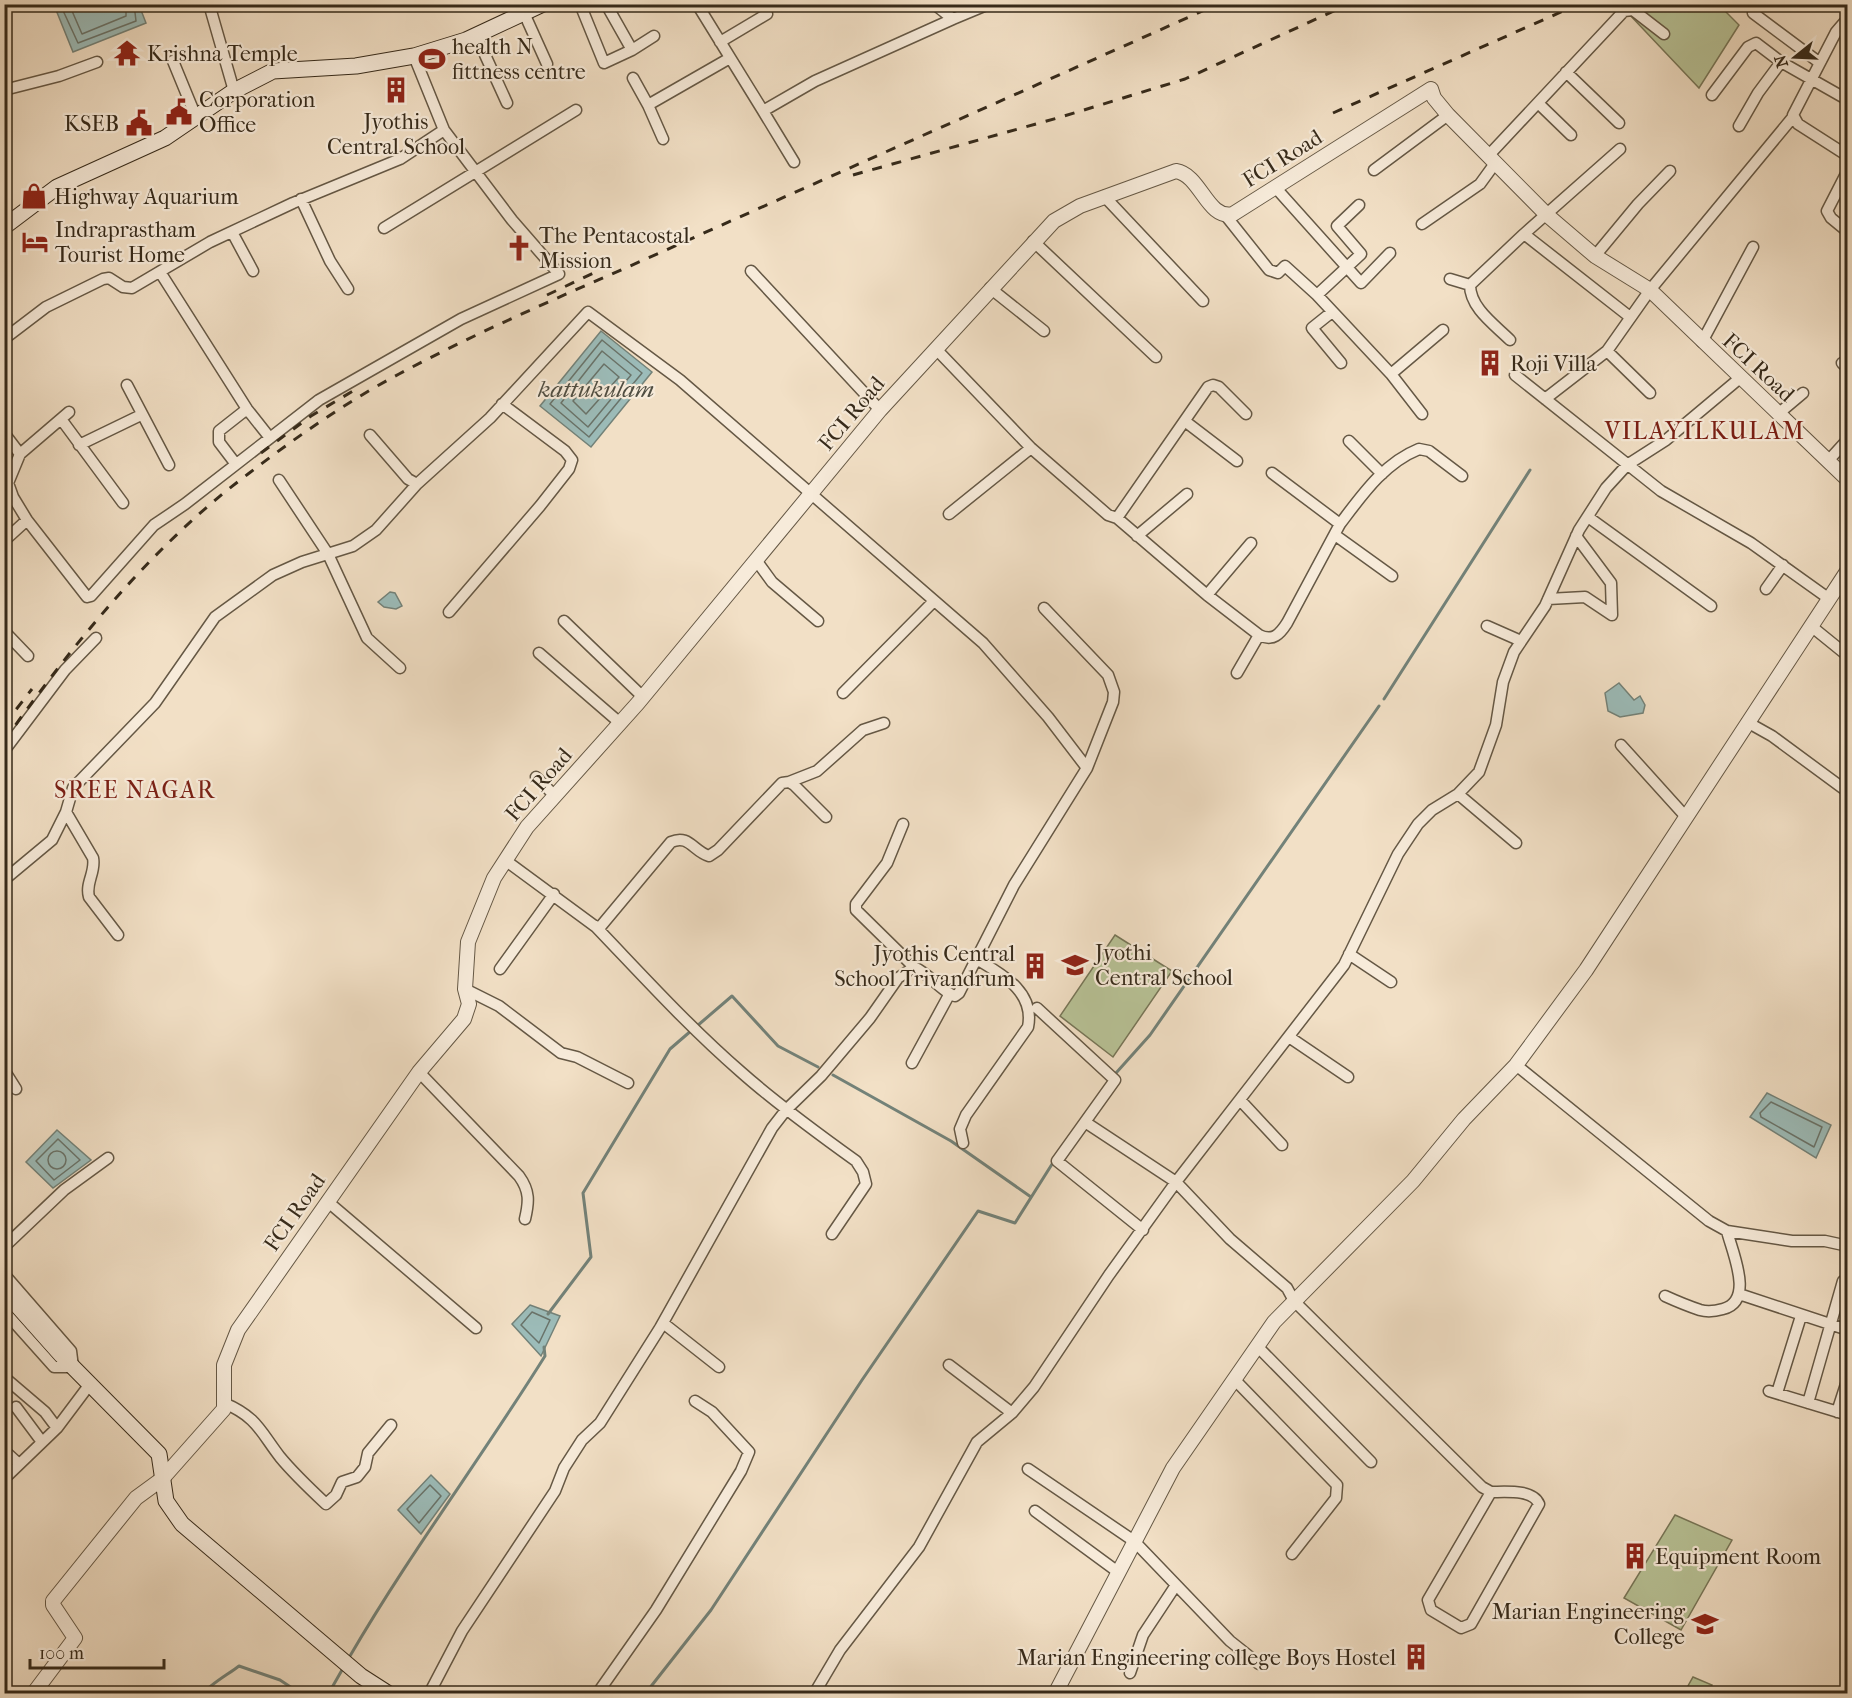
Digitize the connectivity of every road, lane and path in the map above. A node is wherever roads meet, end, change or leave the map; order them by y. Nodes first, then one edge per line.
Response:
1 (209, 4) edge
2 (580, 4) edge
3 (606, 4) edge
4 (697, 4) edge
5 (934, 4) edge
6 (988, 4) edge
7 (535, 7) edge
8 (1753, 13) dead end
9 (767, 14) dead end
10 (1848, 18) edge
11 (953, 19) junction
12 (1836, 32) junction
13 (1664, 34) dead end
14 (476, 35) junction
15 (654, 36) dead end
16 (1848, 38) edge
17 (720, 42) junction
18 (632, 50) junction
19 (414, 56) junction
20 (730, 58) junction
21 (173, 61) dead end
22 (97, 62) dead end
23 (1780, 62) junction
24 (1820, 63) junction
25 (548, 64) dead end
26 (1566, 72) junction
27 (633, 78) dead end
28 (1812, 79) junction
29 (4, 90) edge
30 (234, 91) junction
31 (1712, 95) dead end
32 (1848, 100) edge
33 (507, 103) dead end
34 (1538, 103) junction
35 (648, 105) junction
36 (576, 110) dead end
37 (763, 111) junction
38 (1448, 115) junction
39 (196, 117) junction
40 (1793, 117) junction
41 (1618, 123) dead end
42 (1738, 126) dead end
43 (444, 130) junction
44 (1571, 135) dead end
45 (663, 139) dead end
46 (1620, 149) dead end
47 (1848, 156) edge
48 (1492, 158) junction
49 (794, 162) dead end
50 (1374, 170) dead end
51 (1848, 170) edge
52 (474, 171) junction
53 (1670, 171) dead end
54 (1275, 187) junction
55 (1104, 196) junction
56 (301, 199) junction
57 (1359, 205) dead end
58 (1547, 215) junction
59 (1226, 216) junction
60 (1422, 224) dead end
61 (4, 227) edge
62 (384, 228) dead end
63 (232, 232) junction
64 (1848, 232) edge
65 (1524, 234) junction
66 (1033, 241) junction
67 (1753, 247) dead end
68 (1390, 254) dead end
69 (1595, 256) junction
70 (1345, 268) junction
71 (254, 271) dead end
72 (751, 271) dead end
73 (160, 273) junction
74 (1450, 279) dead end
75 (1470, 285) junction
76 (990, 288) junction
77 (348, 289) dead end
78 (1650, 290) junction
79 (1317, 295) junction
80 (1203, 301) dead end
81 (1332, 312) junction
82 (1629, 317) junction
83 (1443, 330) dead end
84 (1044, 332) dead end
85 (4, 339) edge
86 (1510, 339) dead end
87 (1702, 342) junction
88 (936, 348) junction
89 (1607, 351) junction
90 (1156, 357) dead end
91 (1341, 363) dead end
92 (1391, 374) junction
93 (1515, 375) dead end
94 (1740, 378) junction
95 (127, 385) dead end
96 (1650, 393) dead end
97 (1803, 393) dead end
98 (1545, 399) junction
99 (502, 404) junction
100 (247, 409) junction
101 (880, 410) junction
102 (1246, 414) dead end
103 (1422, 414) dead end
104 (1778, 414) junction
105 (141, 415) junction
106 (1186, 422) junction
107 (4, 433) edge
108 (370, 435) dead end
109 (270, 438) junction
110 (1848, 439) edge
111 (1349, 441) dead end
112 (79, 445) junction
113 (1031, 448) junction
114 (21, 454) junction
115 (1237, 461) dead end
116 (1828, 461) junction
117 (235, 463) junction
118 (169, 465) dead end
119 (1627, 465) junction
120 (1272, 473) dead end
121 (1382, 474) junction
122 (1462, 476) dead end
123 (279, 480) dead end
124 (1848, 480) edge
125 (417, 484) junction
126 (812, 493) junction
127 (1187, 494) dead end
128 (123, 503) dead end
129 (949, 514) dead end
130 (1588, 517) junction
131 (1117, 518) junction
132 (27, 520) junction
133 (1340, 524) junction
134 (1137, 536) junction
135 (1335, 536) junction
136 (1576, 536) junction
137 (4, 541) edge
138 (1251, 543) dead end
139 (328, 554) junction
140 (756, 560) junction
141 (1783, 565) junction
142 (1848, 570) edge
143 (1392, 576) dead end
144 (1766, 588) dead end
145 (1207, 595) junction
146 (1828, 598) junction
147 (1548, 599) junction
148 (933, 602) junction
149 (1711, 606) dead end
150 (1044, 608) dead end
151 (449, 612) dead end
152 (564, 621) dead end
153 (818, 621) dead end
154 (1488, 626) dead end
155 (1811, 626) junction
156 (4, 631) edge
157 (1259, 635) junction
158 (96, 638) dead end
159 (1521, 641) junction
160 (539, 653) dead end
161 (28, 656) dead end
162 (1848, 656) edge
163 (400, 668) dead end
164 (1237, 673) dead end
165 (843, 693) dead end
166 (643, 697) junction
167 (1747, 722) junction
168 (620, 723) junction
169 (884, 723) dead end
170 (1621, 745) dead end
171 (4, 751) edge
172 (1087, 768) junction
173 (536, 777) dead end
174 (789, 782) junction
175 (1848, 792) edge
176 (1458, 794) junction
177 (555, 796) junction
178 (66, 812) junction
179 (826, 817) dead end
180 (1686, 818) junction
181 (903, 824) dead end
182 (1516, 843) dead end
183 (505, 860) junction
184 (4, 880) edge
185 (554, 894) junction
186 (596, 927) junction
187 (118, 935) dead end
188 (1349, 954) junction
189 (978, 960) junction
190 (914, 967) junction
191 (500, 969) dead end
192 (1391, 982) dead end
193 (465, 989) junction
194 (950, 995) junction
195 (1037, 1008) dead end
196 (1289, 1036) junction
197 (912, 1063) dead end
198 (1516, 1065) junction
199 (4, 1070) edge
200 (419, 1072) junction
201 (1348, 1077) dead end
202 (628, 1083) dead end
203 (16, 1089) dead end
204 (1241, 1101) junction
205 (786, 1110) junction
206 (1085, 1122) junction
207 (963, 1143) dead end
208 (1282, 1145) dead end
209 (108, 1158) dead end
210 (1176, 1182) junction
211 (327, 1201) junction
212 (525, 1219) dead end
213 (1143, 1230) junction
214 (1727, 1231) junction
215 (832, 1234) dead end
216 (1848, 1245) edge
217 (4, 1247) edge
218 (4, 1274) edge
219 (1843, 1281) dead end
220 (4, 1291) edge
221 (1739, 1294) junction
222 (1665, 1296) dead end
223 (1294, 1301) junction
224 (4, 1311) edge
225 (1801, 1316) junction
226 (663, 1323) junction
227 (1832, 1325) junction
228 (476, 1328) dead end
229 (1848, 1330) edge
230 (1257, 1346) junction
231 (949, 1365) dead end
232 (73, 1367) junction
233 (719, 1367) dead end
234 (4, 1377) edge
235 (1848, 1378) edge
236 (1234, 1379) junction
237 (90, 1384) junction
238 (695, 1401) dead end
239 (224, 1403) junction
240 (1808, 1403) junction
241 (16, 1407) dead end
242 (1012, 1413) junction
243 (1842, 1413) edge
244 (391, 1425) dead end
245 (57, 1428) junction
246 (42, 1442) junction
247 (8, 1454) dead end
248 (1371, 1462) dead end
249 (19, 1464) junction
250 (1028, 1469) dead end
251 (4, 1479) edge
252 (162, 1479) junction
253 (1491, 1492) junction
254 (1035, 1511) dead end
255 (1134, 1541) junction
256 (1292, 1554) dead end
257 (1118, 1572) junction
258 (1176, 1585) junction
259 (1259, 1664) dead end
260 (1130, 1673) dead end
261 (33, 1694) edge
262 (389, 1694) edge
263 (429, 1694) edge
264 (597, 1694) edge
265 (814, 1694) edge
266 (1055, 1694) edge

1 - 30 street
2 - 18 street
3 - 18 street
4 - 17 street
5 - 11 street
6 - 11 street
7 - 14 main road
7 - 25 street
8 - 24 street
9 - 17 street
10 - 12 street
11 - 37 street
12 - 16 street
12 - 24 street
13 - 26 street
14 - 19 main road
14 - 33 street
15 - 18 street
17 - 20 street
19 - 30 main road
19 - 43 street
20 - 35 street
20 - 37 street
21 - 39 street
22 - 29 street
23 - 28 street
23 - 31 street
23 - 42 street
24 - 28 street
26 - 34 street
26 - 41 street
27 - 35 street
28 - 32 street
28 - 40 street
30 - 39 main road
34 - 44 street
34 - 48 street
35 - 45 street
36 - 52 street
37 - 49 street
38 - 48 street, FCI Road
38 - 50 street
38 - 54 street, FCI Road
39 - 61 main road
40 - 47 street
40 - 78 street
43 - 52 street
43 - 56 street
46 - 58 street
48 - 58 street, FCI Road
48 - 60 street
51 - 64 street
52 - 62 street
52 - 109 street
53 - 69 street
54 - 59 street, FCI Road
54 - 70 street
55 - 59 street, FCI Road
55 - 66 street, FCI Road
55 - 80 street
56 - 63 street
56 - 77 street
57 - 70 street
58 - 65 street
58 - 69 street, FCI Road
59 - 79 street
63 - 71 street
63 - 73 street
65 - 75 street
65 - 82 street
66 - 76 street, FCI Road
66 - 90 street
67 - 87 street
68 - 70 street
69 - 78 street, FCI Road
70 - 79 street
72 - 101 street
73 - 85 street
73 - 100 street
74 - 75 street
75 - 86 street
76 - 84 street
76 - 88 street, FCI Road
78 - 82 street
78 - 87 street, FCI Road
79 - 81 street
81 - 91 street
81 - 92 street
82 - 89 street
83 - 92 street
87 - 94 street, FCI Road
88 - 101 street, FCI Road
88 - 113 street
89 - 96 street
89 - 98 street
92 - 103 street
93 - 98 street
94 - 104 street, FCI Road
94 - 119 street
95 - 105 street
97 - 104 street
98 - 119 street
99 - 125 street
99 - 126 street
99 - 151 street
100 - 109 street
100 - 117 street
101 - 126 street, FCI Road
102 - 106 street
104 - 116 street, FCI Road
105 - 112 street
105 - 118 street
106 - 115 street
106 - 131 street
107 - 114 street
108 - 125 street
109 - 117 street
110 - 116 street
111 - 121 street
112 - 114 street
112 - 128 street
113 - 129 street
113 - 131 street
114 - 132 street
116 - 124 street, FCI Road
117 - 132 street
119 - 130 street
119 - 141 street
120 - 133 street
121 - 122 street
121 - 133 street
123 - 139 street
125 - 139 street
126 - 140 street, FCI Road
126 - 148 street
127 - 134 street
130 - 136 street
130 - 149 street
131 - 134 street
132 - 137 street
133 - 135 street
134 - 145 street
135 - 143 street
135 - 157 street
136 - 147 street
136 - 147 street
138 - 145 street
139 - 163 street
139 - 178 street
140 - 153 street
140 - 166 street, FCI Road
141 - 144 street
141 - 146 street
142 - 146 street
145 - 157 street
146 - 155 street
147 - 159 street
148 - 165 street
148 - 172 street
150 - 172 street
152 - 166 street
154 - 159 street
155 - 162 street
155 - 167 street
156 - 161 street
157 - 164 street
158 - 171 street
159 - 176 street
160 - 168 street
166 - 168 street, FCI Road
167 - 175 street
167 - 180 street
168 - 177 street, FCI Road
169 - 174 street
170 - 180 street
172 - 189 street
173 - 177 street
174 - 179 street
174 - 186 street
176 - 182 street
176 - 188 street
177 - 183 street, FCI Road
178 - 184 street
178 - 187 street
180 - 198 street
181 - 190 street
183 - 185 street
183 - 193 street, FCI Road
185 - 186 street
185 - 191 street
186 - 205 street
188 - 192 street
188 - 196 street
189 - 194 street
189 - 207 street
190 - 194 street
190 - 205 street
193 - 200 street, FCI Road
193 - 202 street
194 - 197 street
195 - 206 street
196 - 201 street
196 - 204 street
198 - 214 street
198 - 223 street
199 - 203 street
200 - 211 street, FCI Road
200 - 212 street
204 - 208 street
204 - 210 street
205 - 215 street
205 - 226 street
206 - 210 street
206 - 213 street
209 - 217 street
210 - 213 street
210 - 223 street
211 - 228 street
211 - 239 street, FCI Road
213 - 242 street
214 - 216 street
214 - 221 street
218 - 232 street
219 - 227 street
220 - 232 main road
221 - 222 street
221 - 225 street
223 - 230 street
223 - 253 street
224 - 232 street
225 - 227 street
225 - 240 street
226 - 233 street
226 - 263 street
227 - 229 street
227 - 240 street
230 - 236 street
230 - 248 street
231 - 242 street
232 - 237 main road
234 - 245 street
235 - 243 street
236 - 255 street
236 - 256 street
237 - 245 street
237 - 252 main road
238 - 264 street
239 - 244 street
239 - 252 street
240 - 243 street
241 - 246 street
242 - 265 street
245 - 246 street
246 - 249 street
247 - 249 street
249 - 251 street
250 - 255 street
252 - 261 street
252 - 262 main road
253 - 253 street
254 - 257 street
255 - 257 street
255 - 258 street
257 - 266 street
258 - 259 street
258 - 260 street

